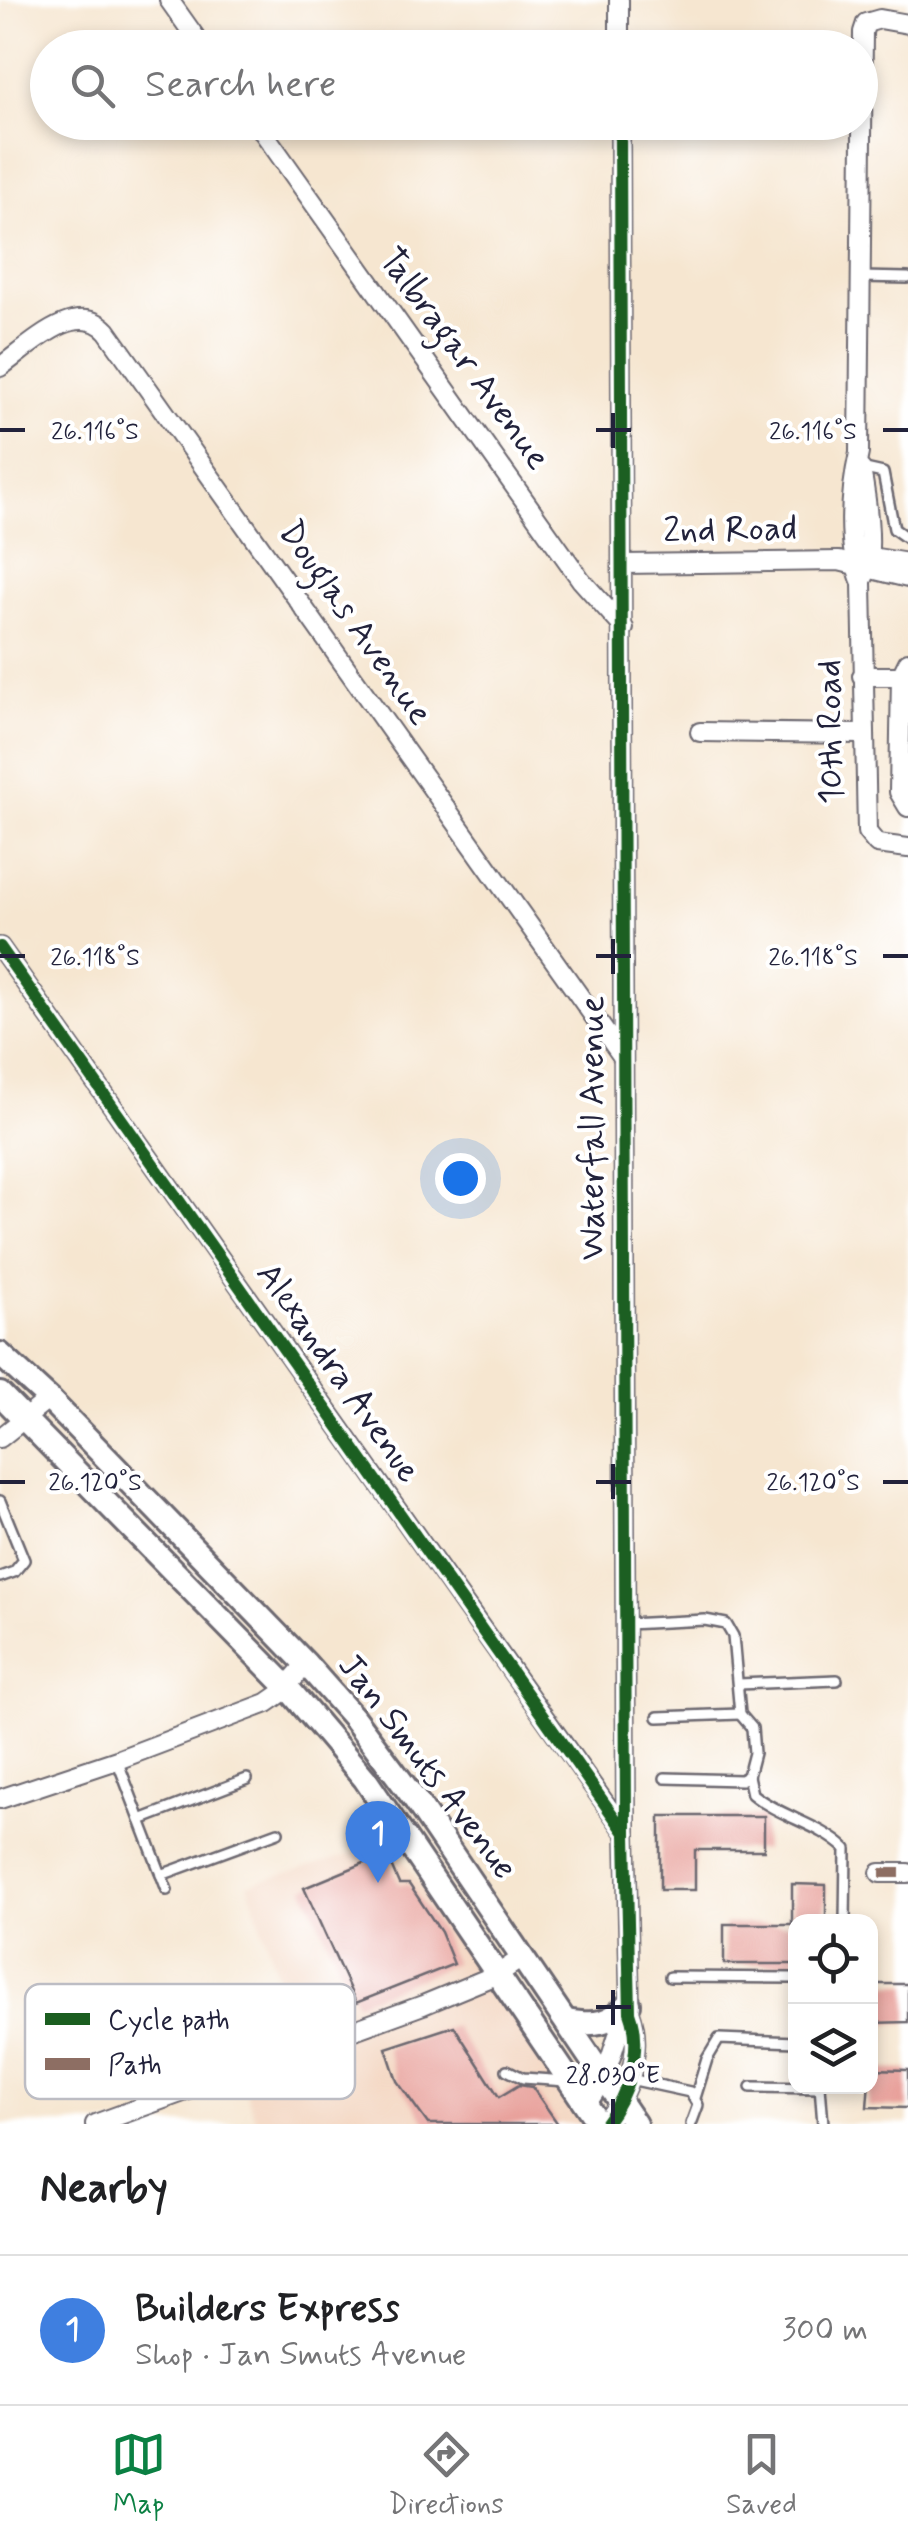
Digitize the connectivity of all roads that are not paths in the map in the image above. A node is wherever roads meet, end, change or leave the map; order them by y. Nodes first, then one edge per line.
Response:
1 (169, 0) edge
2 (619, 0) edge
3 (908, 24) edge
4 (190, 30) edge
5 (620, 30) edge
6 (864, 30) edge
7 (269, 140) edge
8 (620, 140) edge
9 (863, 140) edge
10 (861, 277) junction
11 (908, 278) edge
12 (0, 367) edge
13 (860, 461) junction
14 (908, 539) edge
15 (623, 564) junction
16 (908, 564) edge
17 (857, 565) junction
18 (908, 578) edge
19 (624, 628) junction
20 (904, 669) edge
21 (862, 676) junction
22 (700, 732) dead end
23 (863, 734) junction
24 (908, 807) edge
25 (908, 848) edge
26 (0, 947) edge
27 (622, 1056) junction
28 (0, 1354) edge
29 (0, 1394) edge
30 (49, 1399) junction
31 (28, 1419) junction
32 (0, 1438) edge
33 (0, 1501) edge
34 (0, 1577) edge
35 (627, 1624) junction
36 (306, 1664) junction
37 (837, 1680) dead end
38 (739, 1684) junction
39 (287, 1687) junction
40 (740, 1714) junction
41 (658, 1717) dead end
42 (117, 1760) junction
43 (748, 1776) junction
44 (665, 1778) dead end
45 (248, 1779) dead end
46 (0, 1799) edge
47 (140, 1820) junction
48 (278, 1832) dead end
49 (626, 1834) junction
50 (880, 1873) dead end
51 (908, 1873) edge
52 (162, 1875) junction
53 (167, 1890) dead end
54 (846, 1914) edge
55 (523, 1957) junction
56 (498, 1974) junction
57 (670, 1977) dead end
58 (788, 1978) edge
59 (630, 2008) junction
60 (567, 2021) junction
61 (355, 2028) edge
62 (788, 2042) edge
63 (506, 2070) dead end
64 (605, 2076) junction
65 (630, 2079) junction
66 (569, 2081) junction
67 (751, 2087) dead end
68 (788, 2087) edge
69 (820, 2094) edge
70 (695, 2098) junction
71 (163, 2099) edge
72 (621, 2102) junction
73 (596, 2118) edge
74 (95, 2124) edge
75 (636, 2124) edge
76 (691, 2124) edge
77 (822, 2124) edge

1 - 4 street
2 - 5 street
3 - 6 street, 10th Road
7 - 19 street, Talbragar Avenue
8 - 15 street, Waterfall Avenue
9 - 10 street, 10th Road
10 - 11 lane
10 - 13 street, 10th Road
12 - 27 street, Douglas Avenue
13 - 14 lane
13 - 17 street, 10th Road
15 - 17 street, 2nd Road
15 - 19 street, Waterfall Avenue
16 - 17 street, 2nd Road
17 - 18 street, 2nd Road
17 - 21 street, 10th Road
19 - 27 street, Waterfall Avenue
20 - 21 street
20 - 24 street
21 - 23 street, 10th Road
22 - 23 street
23 - 25 street, 10th Road
26 - 49 street, Alexandra Avenue
27 - 35 street, Waterfall Avenue
28 - 30 main road, Jan Smuts Avenue
29 - 31 main road, Jan Smuts Avenue
30 - 31 street
30 - 36 main road, Jan Smuts Avenue
31 - 32 street
31 - 39 main road, Jan Smuts Avenue
33 - 34 lane
35 - 38 lane
35 - 49 street, Waterfall Avenue
36 - 39 street
36 - 55 main road, Jan Smuts Avenue
37 - 38 lane
38 - 40 lane
39 - 42 street
39 - 56 main road, Jan Smuts Avenue
40 - 41 lane
40 - 43 lane
42 - 46 street
42 - 47 lane
43 - 44 lane
43 - 54 lane
45 - 47 lane
47 - 52 lane
48 - 52 lane
49 - 59 street, Waterfall Avenue
50 - 51 street
52 - 53 lane
55 - 56 street
55 - 60 main road, Jan Smuts Avenue
56 - 61 street
56 - 66 main road, Jan Smuts Avenue
57 - 58 lane
59 - 60 main road
59 - 64 street, Waterfall Avenue
59 - 65 street, Waterfall Avenue
60 - 64 main road, Jan Smuts Avenue
62 - 70 lane
63 - 66 lane
64 - 72 main road, Jan Smuts Avenue
64 - 73 street, Waterfall Avenue
65 - 70 lane
65 - 72 street, Waterfall Avenue
66 - 73 main road, Jan Smuts Avenue
67 - 68 lane
69 - 77 lane
70 - 76 lane
71 - 74 street
72 - 73 street, Waterfall Avenue
72 - 75 main road, Jan Smuts Avenue

